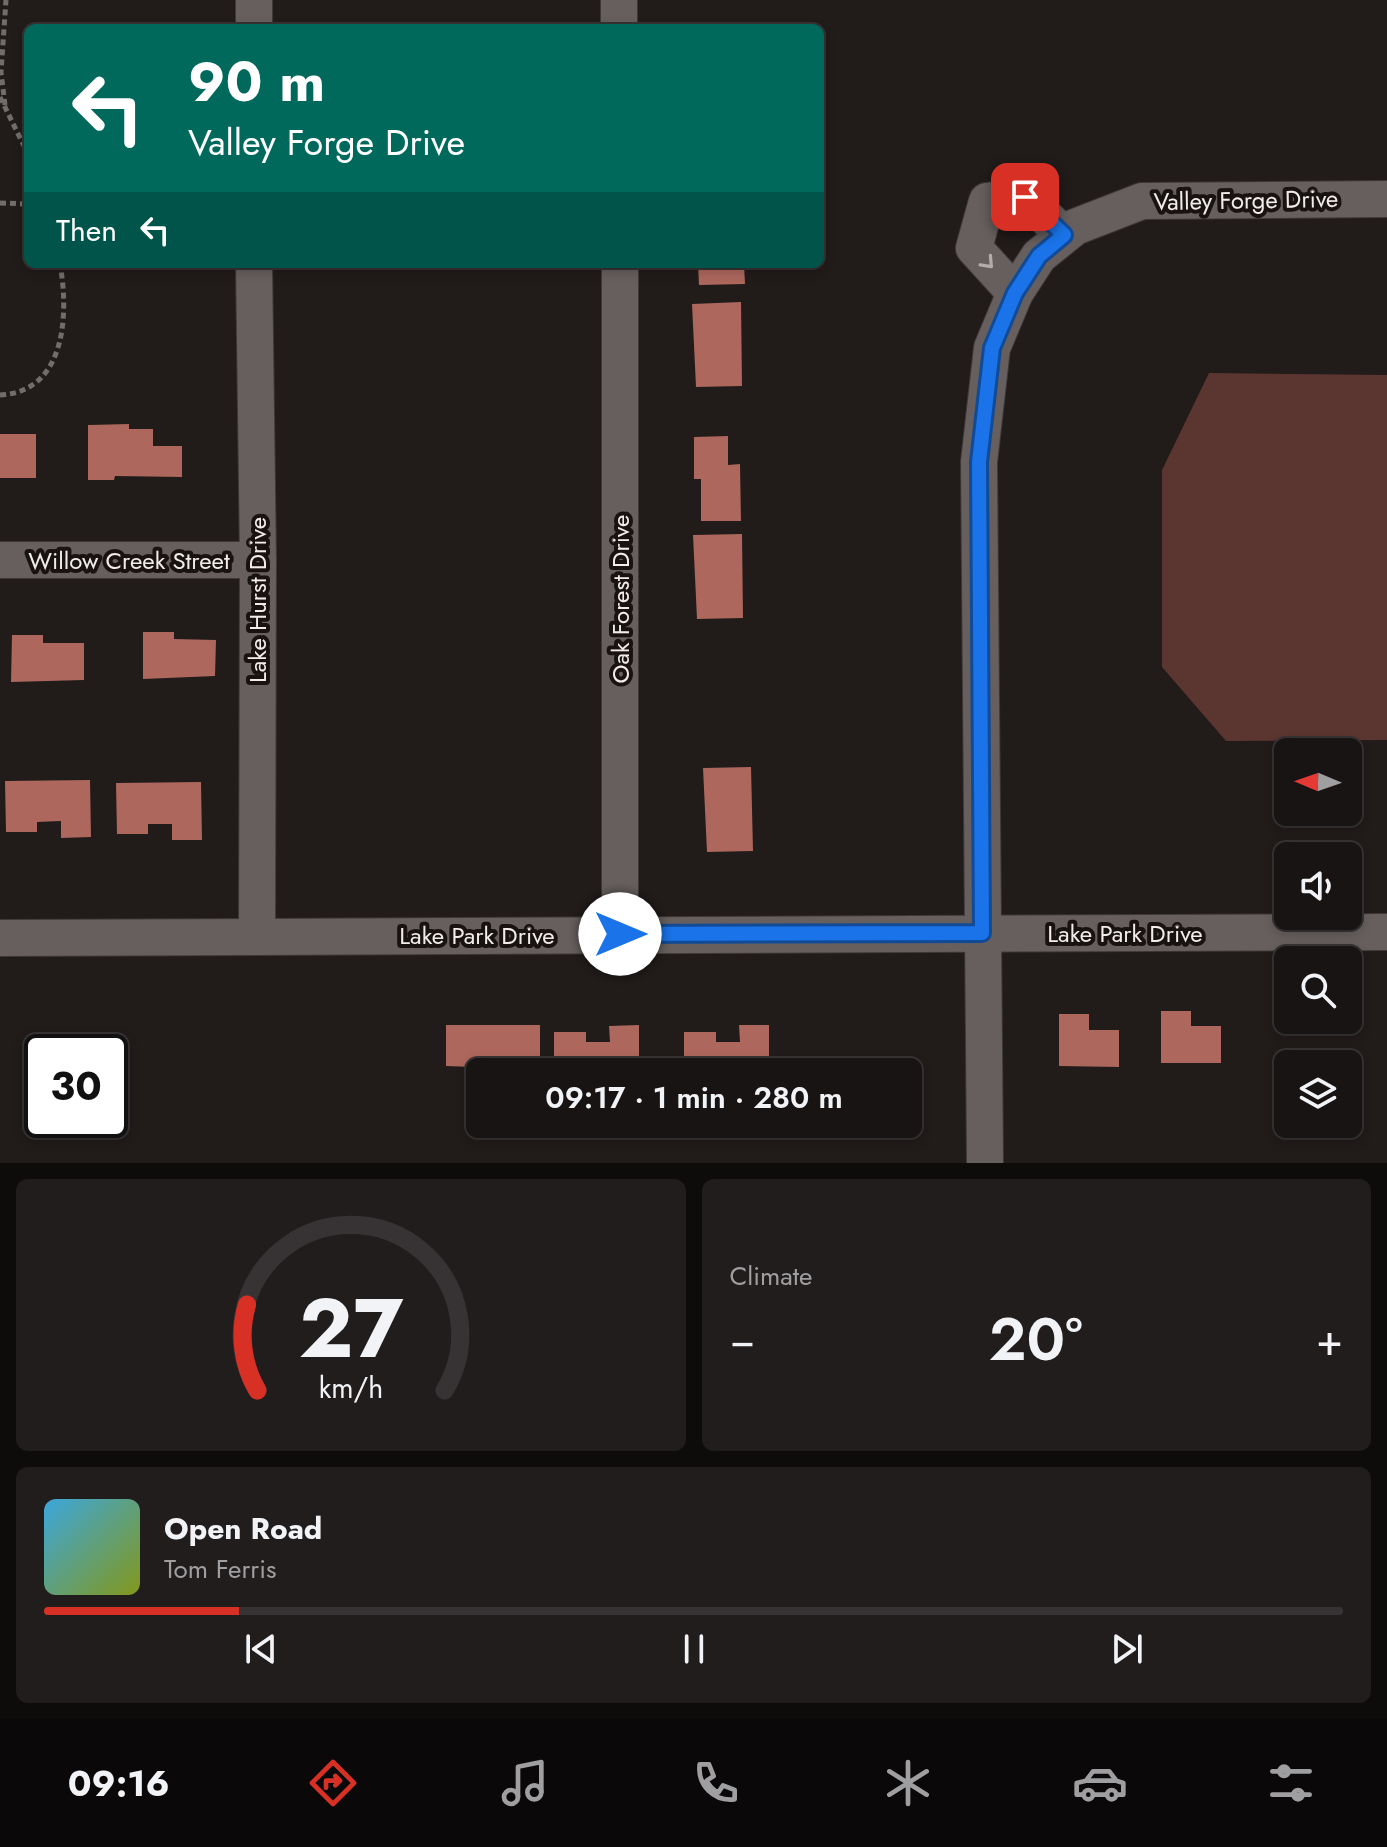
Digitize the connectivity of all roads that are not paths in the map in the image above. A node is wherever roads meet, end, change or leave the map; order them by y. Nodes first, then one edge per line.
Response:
1 (254, 0) edge
2 (619, 0) edge
3 (254, 24) edge
4 (619, 24) edge
5 (1387, 199) edge
6 (1064, 235) junction
7 (254, 268) edge
8 (620, 268) edge
9 (1015, 293) junction
10 (0, 560) edge
11 (258, 560) junction
12 (1387, 932) edge
13 (982, 933) junction
14 (620, 934) junction
15 (257, 936) junction
16 (0, 938) edge
17 (985, 1163) edge

1 - 3 street
2 - 4 street
5 - 6 street, Valley Forge Drive
6 - 9 street, Valley Forge Drive
6 -> 9 street
7 - 11 street, Lake Hurst Drive
8 - 14 street, Oak Forest Drive
9 - 13 street, Valley Forge Drive
10 - 11 street, Willow Creek Street
11 - 15 street, Lake Hurst Drive
12 - 13 street, Lake Park Drive
13 - 14 street, Lake Park Drive
13 - 17 street, Valley Forge Drive
14 - 15 street, Lake Park Drive
15 - 16 street, Lake Park Drive

